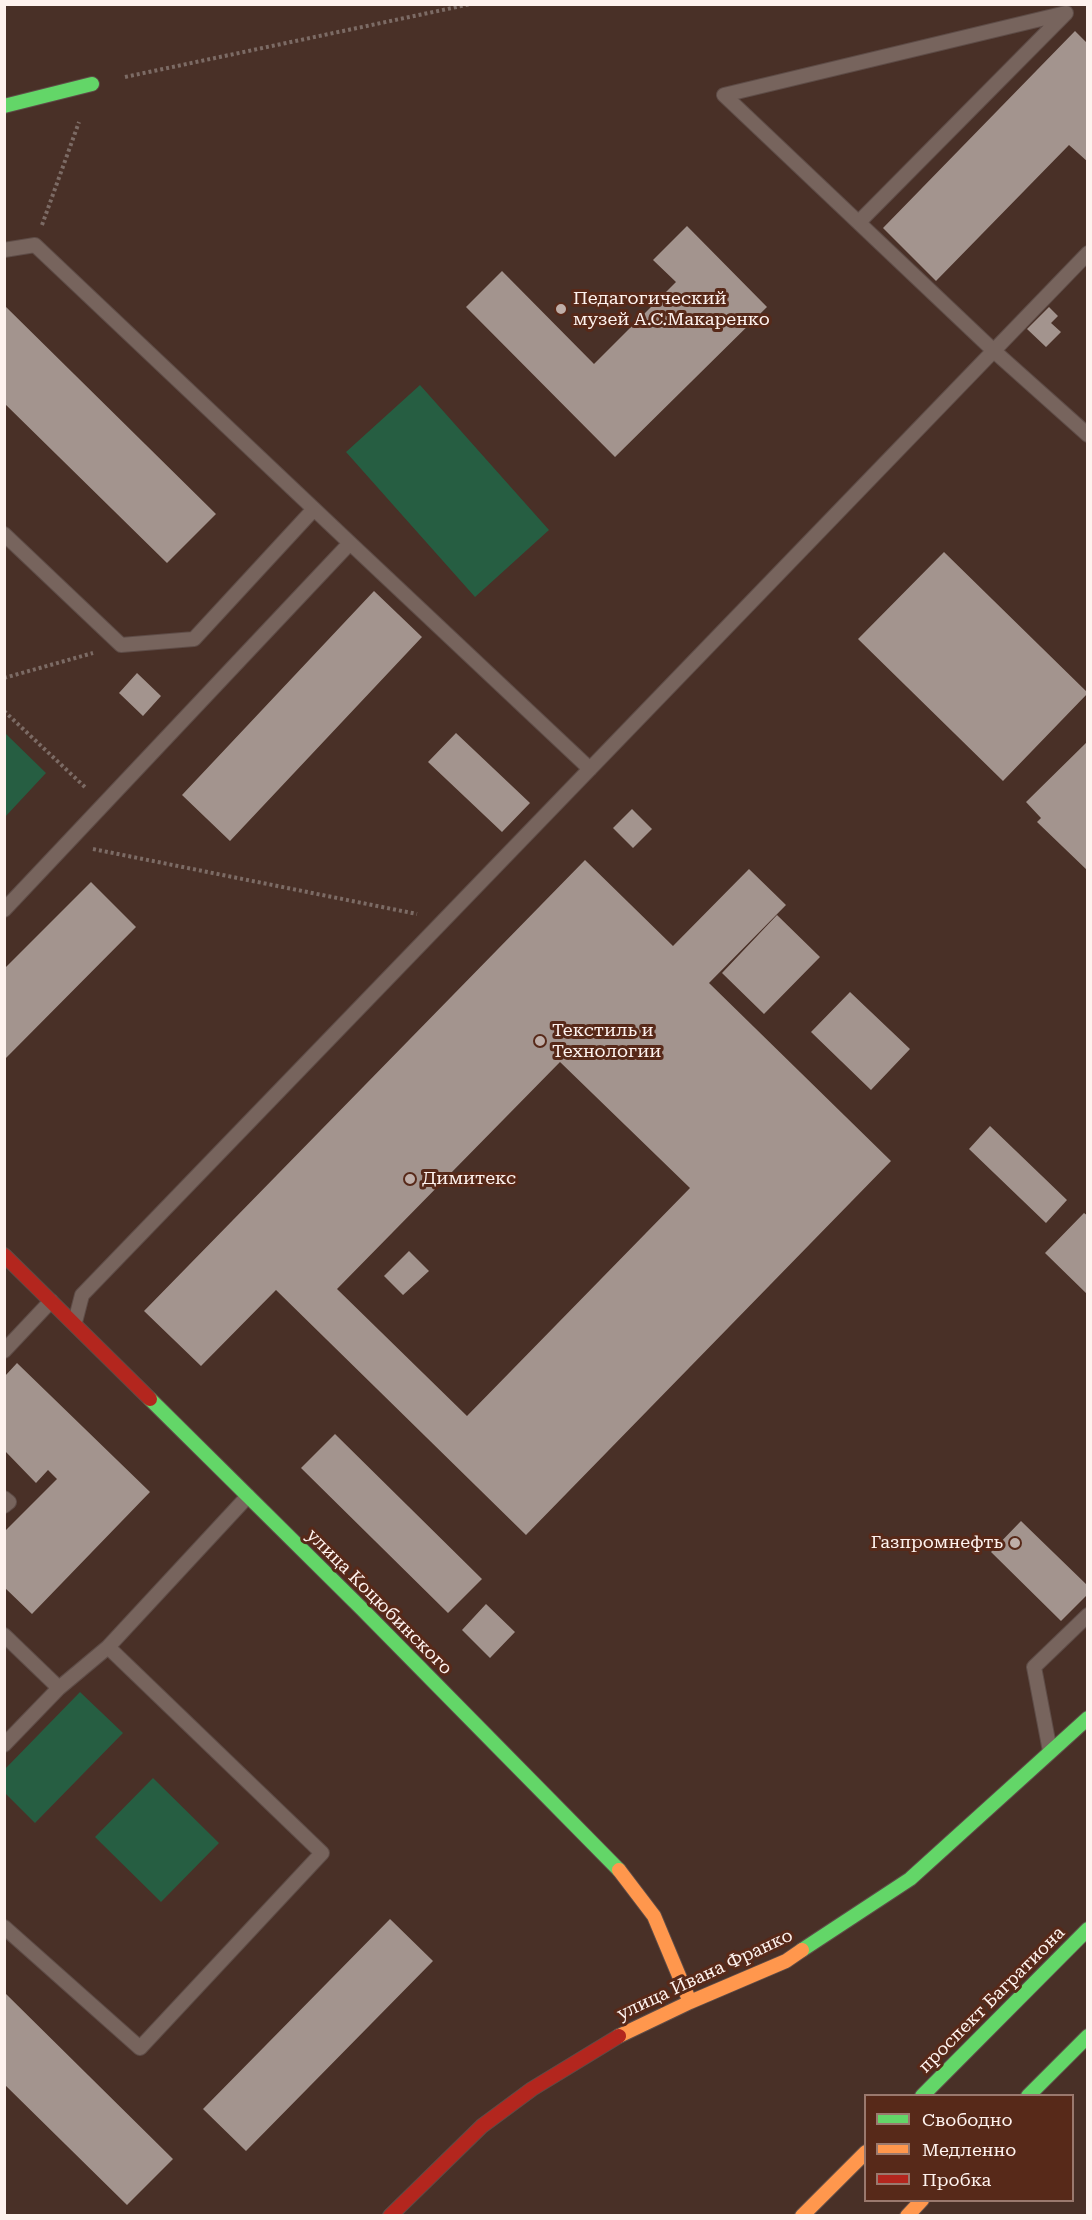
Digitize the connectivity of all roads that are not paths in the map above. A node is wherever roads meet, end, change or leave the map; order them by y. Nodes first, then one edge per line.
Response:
1 (92, 84) road end
2 (4, 106) edge
3 (859, 222) junction
4 (4, 250) edge
5 (1088, 253) edge
6 (994, 351) junction
7 (1088, 435) edge
8 (314, 509) junction
9 (4, 534) edge
10 (350, 543) junction
11 (590, 769) junction
12 (4, 910) edge
13 (4, 1255) edge
14 (51, 1301) junction
15 (74, 1324) junction
16 (4, 1351) edge
17 (248, 1496) junction
18 (4, 1498) edge
19 (4, 1506) edge
20 (1088, 1615) edge
21 (4, 1635) edge
22 (108, 1647) junction
23 (59, 1688) junction
24 (1088, 1718) edge
25 (4, 1745) edge
26 (1050, 1753) junction
27 (4, 1927) edge
28 (1088, 1929) edge
29 (690, 2002) junction
30 (1088, 2036) edge
31 (924, 2094) edge
32 (1030, 2094) edge
33 (864, 2154) edge
34 (920, 2202) edge
35 (390, 2216) edge
36 (802, 2216) edge
37 (907, 2216) edge

1 - 2 street
3 - 3 lane
3 - 6 lane
4 - 8 lane
5 - 6 lane
6 - 7 lane
6 - 11 lane
8 - 9 lane
8 - 10 lane
10 - 11 lane
10 - 12 lane
11 - 15 lane
13 - 14 street, улица Коцюбинского
14 - 15 street, улица Коцюбинского
14 - 16 lane
15 - 17 street, улица Коцюбинского
17 - 22 lane
17 - 29 street, улица Коцюбинского
18 - 19 lane
20 - 26 lane
21 - 23 lane
22 - 23 lane
22 - 27 lane
23 - 25 lane
24 - 26 street, улица Ивана Франко
26 - 29 street, улица Ивана Франко
28 - 31 street, проспект Багратиона
29 - 35 street, улица Ивана Франко
30 - 32 street
33 - 36 street
34 - 37 street

